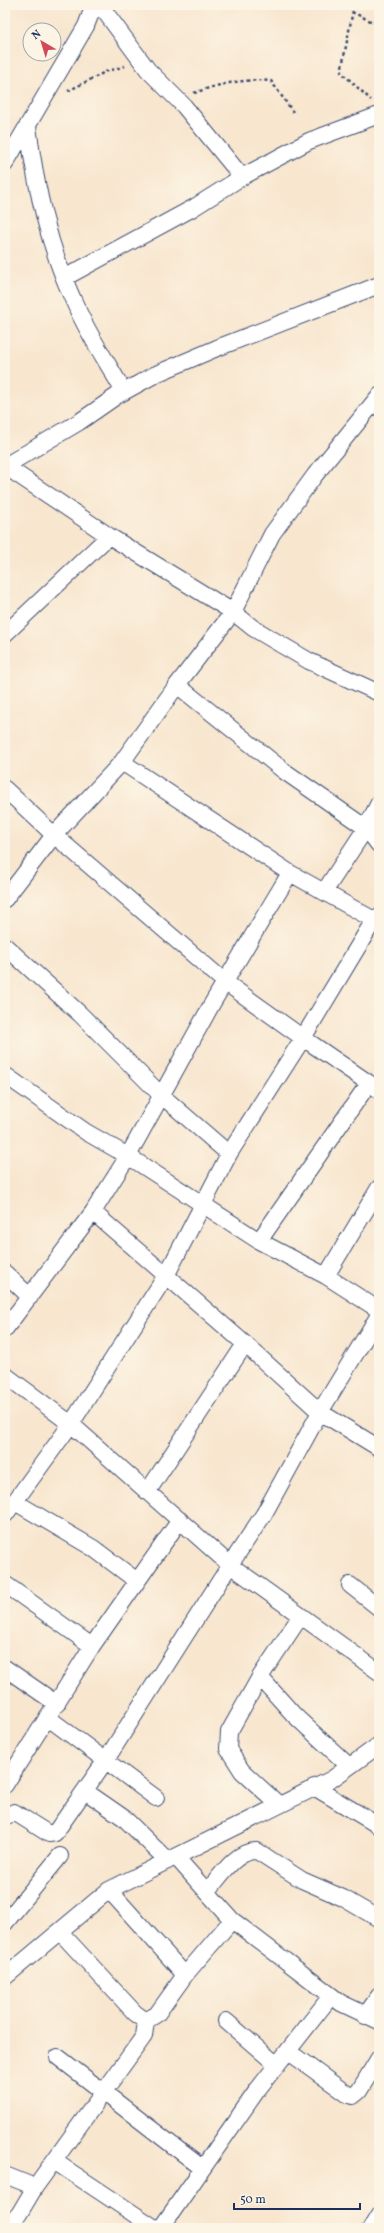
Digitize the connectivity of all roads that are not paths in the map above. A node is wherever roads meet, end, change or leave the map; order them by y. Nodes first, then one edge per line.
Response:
1 (94, 5) edge
2 (100, 5) edge
3 (377, 111) edge
4 (28, 127) junction
5 (5, 164) edge
6 (242, 177) junction
7 (64, 278) junction
8 (379, 285) edge
9 (124, 392) junction
10 (379, 396) edge
11 (5, 466) edge
12 (108, 536) junction
13 (233, 612) junction
14 (5, 634) edge
15 (177, 685) junction
16 (379, 693) edge
17 (122, 762) junction
18 (5, 789) edge
19 (379, 804) edge
20 (366, 828) junction
21 (54, 835) junction
22 (379, 845) edge
23 (290, 873) junction
24 (324, 892) junction
25 (5, 899) edge
26 (376, 918) edge
27 (5, 946) edge
28 (225, 982) junction
29 (303, 1038) junction
30 (5, 1075) edge
31 (374, 1086) edge
32 (162, 1095) junction
33 (229, 1154) junction
34 (128, 1156) junction
35 (377, 1195) edge
36 (202, 1204) junction
37 (93, 1212) junction
38 (259, 1241) junction
39 (5, 1273) edge
40 (167, 1274) junction
41 (326, 1276) junction
42 (30, 1297) junction
43 (379, 1310) edge
44 (379, 1315) edge
45 (5, 1329) edge
46 (245, 1344) junction
47 (5, 1375) edge
48 (320, 1412) junction
49 (71, 1424) junction
50 (379, 1448) edge
51 (148, 1491) junction
52 (15, 1502) junction
53 (5, 1515) edge
54 (180, 1520) junction
55 (230, 1565) junction
56 (137, 1581) junction
57 (5, 1584) edge
58 (350, 1585) dead end
59 (379, 1608) edge
60 (300, 1617) junction
61 (92, 1646) junction
62 (5, 1668) edge
63 (379, 1672) edge
64 (260, 1676) junction
65 (57, 1704) junction
66 (47, 1717) junction
67 (379, 1745) edge
68 (106, 1760) junction
69 (349, 1766) junction
70 (5, 1785) edge
71 (314, 1787) junction
72 (85, 1791) junction
73 (156, 1798) dead end
74 (278, 1804) junction
75 (8, 1812) edge
76 (379, 1826) edge
77 (60, 1856) dead end
78 (172, 1859) junction
79 (110, 1890) junction
80 (207, 1892) junction
81 (379, 1918) edge
82 (232, 1920) junction
83 (5, 1922) edge
84 (61, 1933) junction
85 (185, 1975) junction
86 (5, 1977) edge
87 (331, 1996) junction
88 (379, 1996) edge
89 (372, 2019) edge
90 (146, 2021) junction
91 (226, 2021) dead end
92 (289, 2052) junction
93 (58, 2057) dead end
94 (379, 2058) edge
95 (277, 2065) junction
96 (104, 2092) junction
97 (54, 2161) junction
98 (202, 2168) junction
99 (5, 2175) edge
100 (35, 2187) junction
101 (379, 2215) edge
102 (6, 2228) edge
103 (155, 2228) edge
104 (161, 2228) edge
105 (371, 2228) edge

1 - 4 street
2 - 6 street
3 - 6 street
4 - 5 street
4 - 7 street
6 - 7 street
7 - 9 street
8 - 9 street
9 - 11 street
10 - 13 street
11 - 12 street
12 - 13 street
12 - 14 street
13 - 15 street
13 - 16 street
15 - 17 street
15 - 20 street
17 - 21 street
17 - 23 street
18 - 21 street
19 - 20 street
20 - 22 street
20 - 24 street
21 - 25 street
21 - 28 street
23 - 24 street
23 - 28 street
24 - 26 street
26 - 29 street
27 - 32 street
28 - 29 street
28 - 32 street
29 - 31 street
29 - 33 street
30 - 34 street
31 - 38 street
32 - 33 street
32 - 34 street
33 - 36 street
34 - 36 street
34 - 37 street
35 - 41 street
36 - 38 street
36 - 40 street
37 - 40 street
37 - 42 street
38 - 41 street
39 - 42 street
40 - 46 street
40 - 49 street
41 - 43 street
42 - 45 street
44 - 48 street
46 - 48 street
46 - 51 street
47 - 49 street
48 - 50 street
48 - 55 street
49 - 51 street
49 - 52 street
51 - 54 street
52 - 53 street
52 - 56 street
54 - 55 street
54 - 56 street
55 - 60 street
55 - 68 street
56 - 61 street
57 - 61 street
58 - 59 street
60 - 63 street
60 - 64 street
61 - 65 street
62 - 65 street
64 - 69 street
64 - 74 street
65 - 66 street
66 - 68 street
66 - 70 street
67 - 69 street
68 - 72 street
68 - 73 street
69 - 71 street
71 - 74 street
71 - 76 street
72 - 75 street
72 - 78 street
74 - 78 street
77 - 83 street
78 - 79 street
78 - 80 street
79 - 84 street
79 - 85 street
80 - 81 street
80 - 82 street
82 - 85 street
82 - 87 street
84 - 86 street
84 - 90 street
85 - 90 street
87 - 89 street
87 - 92 street
88 - 89 street
90 - 96 street
91 - 95 street
92 - 94 street
92 - 95 street
93 - 96 street
95 - 98 street
96 - 97 street
96 - 98 street
97 - 100 street
97 - 103 street
98 - 104 street
99 - 100 street
100 - 102 street
101 - 105 street

